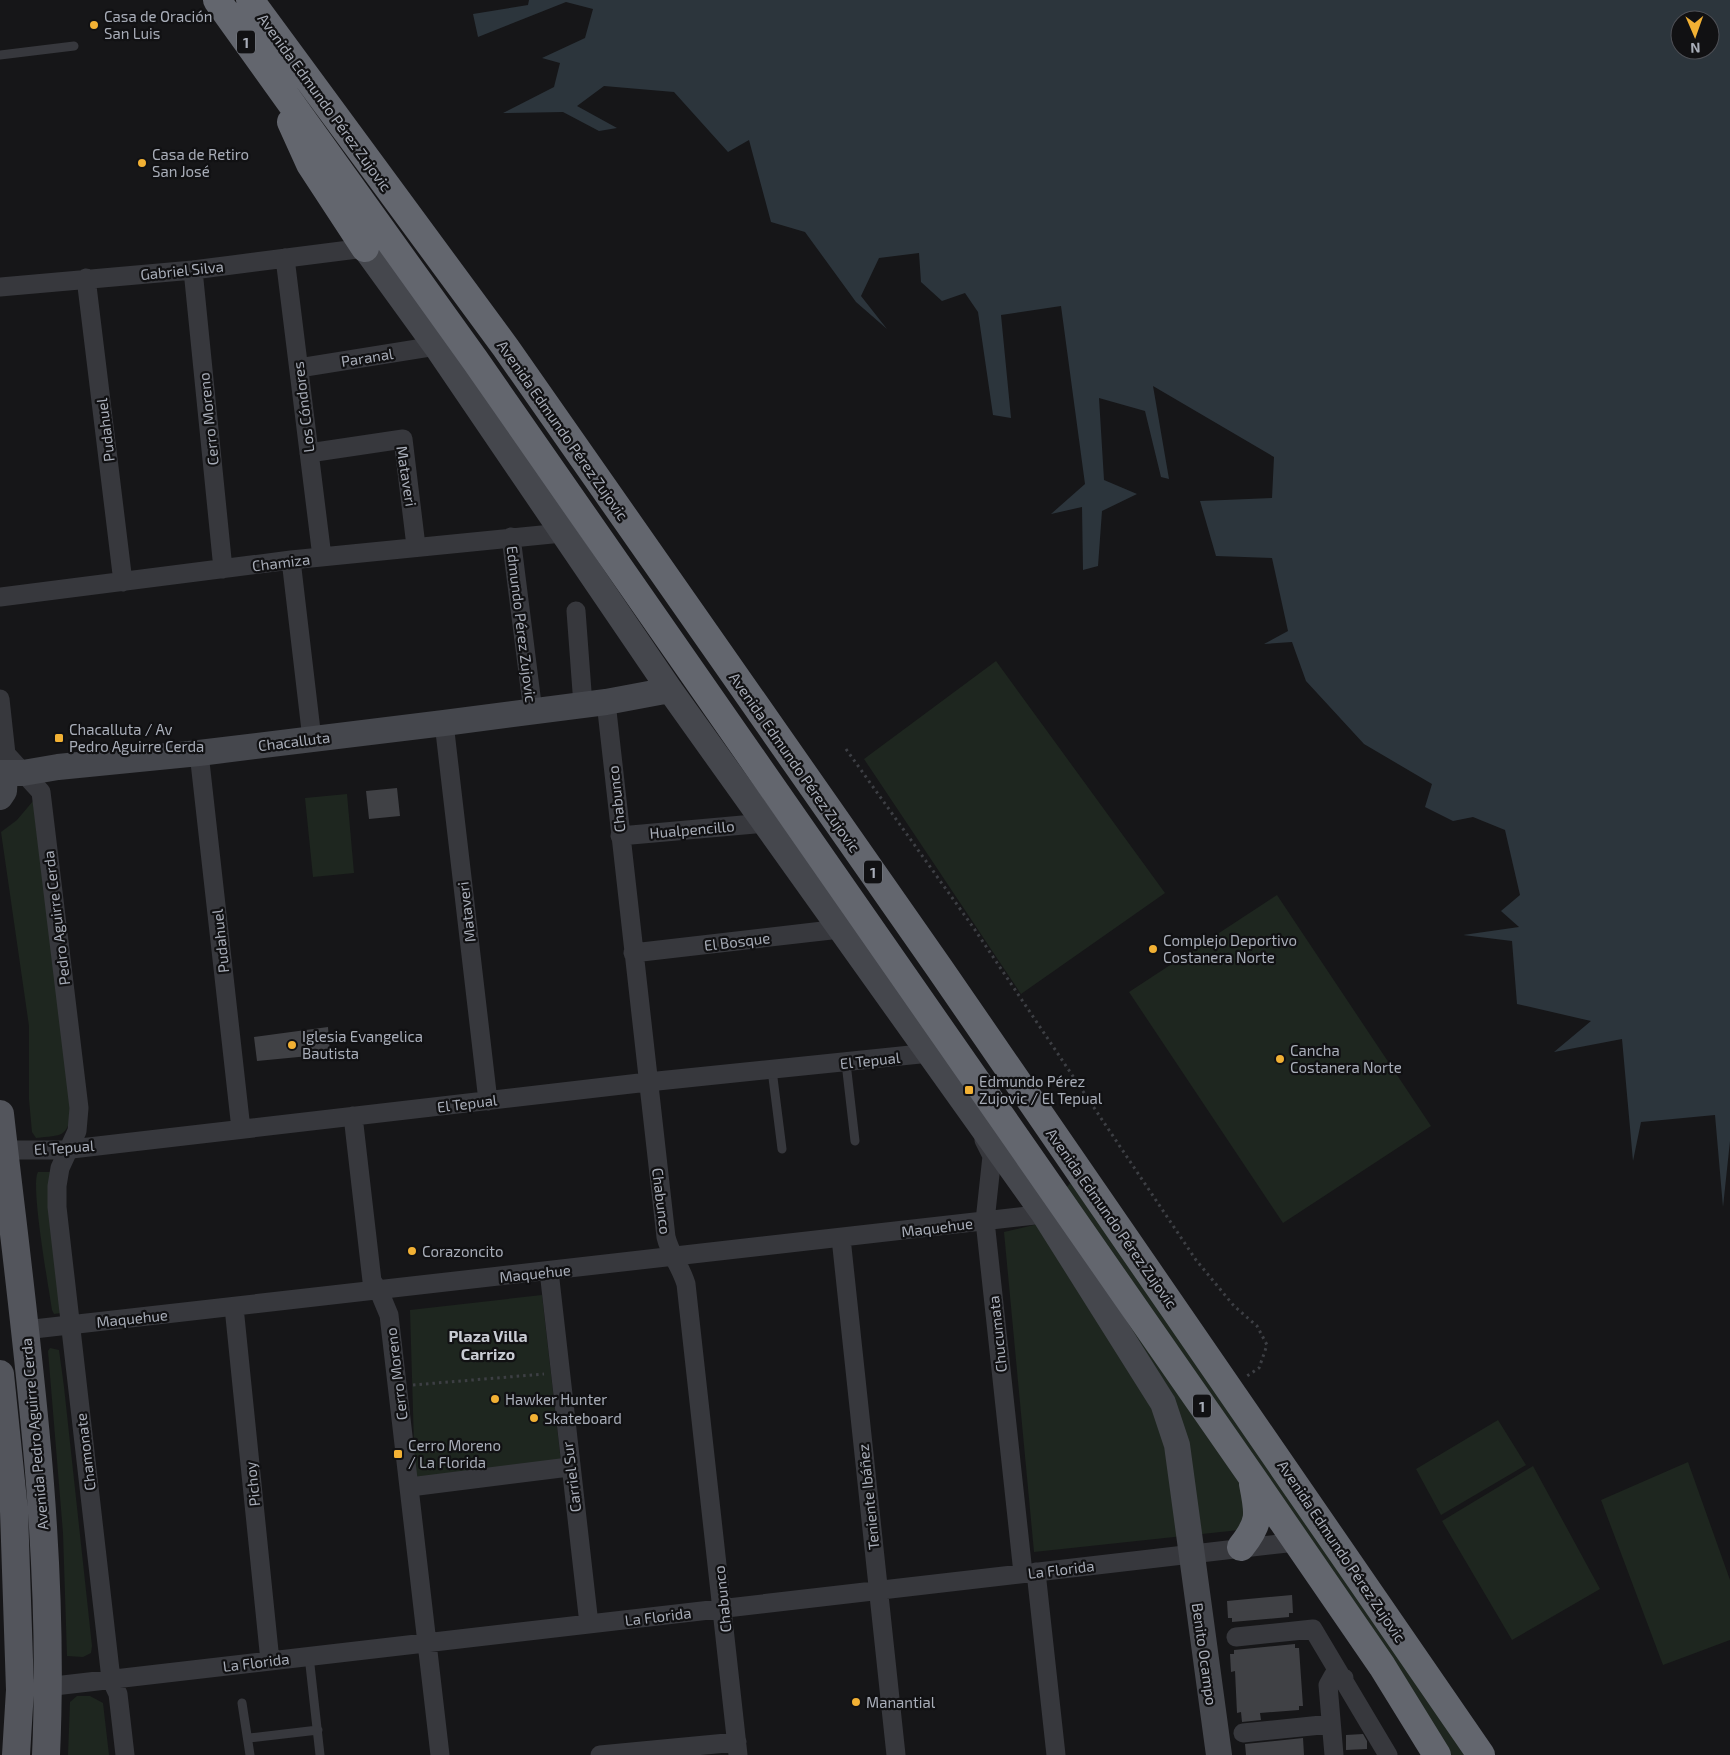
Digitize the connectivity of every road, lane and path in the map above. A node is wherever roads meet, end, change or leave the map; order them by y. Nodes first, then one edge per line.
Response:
1 (216, 0) edge
2 (250, 0) edge
3 (74, 46) dead end
4 (0, 55) edge
5 (278, 83) junction
6 (364, 248) junction
7 (285, 258) junction
8 (193, 270) junction
9 (86, 278) junction
10 (0, 287) edge
11 (436, 346) junction
12 (299, 368) junction
13 (309, 453) junction
14 (562, 533) junction
15 (511, 537) junction
16 (416, 546) junction
17 (322, 557) junction
18 (291, 560) junction
19 (223, 569) junction
20 (123, 582) junction
21 (0, 597) edge
22 (576, 610) dead end
23 (670, 690) junction
24 (0, 699) edge
25 (595, 704) junction
26 (533, 712) junction
27 (444, 723) junction
28 (312, 739) junction
29 (846, 749) dead end
30 (199, 753) junction
31 (7, 779) edge
32 (765, 823) junction
33 (620, 836) junction
34 (840, 929) junction
35 (633, 953) junction
36 (930, 1053) junction
37 (846, 1062) junction
38 (772, 1070) junction
39 (648, 1082) junction
40 (488, 1101) junction
41 (964, 1101) junction
42 (0, 1114) edge
43 (353, 1116) junction
44 (241, 1129) junction
45 (855, 1141) dead end
46 (68, 1148) junction
47 (2, 1149) edge
48 (782, 1149) dead end
49 (1044, 1214) junction
50 (986, 1221) junction
51 (841, 1238) junction
52 (675, 1256) junction
53 (549, 1271) junction
54 (379, 1291) junction
55 (234, 1306) junction
56 (70, 1325) junction
57 (25, 1330) junction
58 (560, 1372) junction
59 (0, 1374) edge
60 (398, 1384) junction
61 (1228, 1386) junction
62 (569, 1467) junction
63 (1252, 1477) junction
64 (410, 1488) junction
65 (1296, 1542) junction
66 (1241, 1547) junction
67 (1191, 1554) junction
68 (1029, 1573) junction
69 (877, 1590) junction
70 (723, 1608) junction
71 (589, 1624) junction
72 (1236, 1637) dead end
73 (429, 1642) junction
74 (309, 1656) junction
75 (270, 1661) junction
76 (1344, 1678) junction
77 (111, 1679) junction
78 (48, 1687) junction
79 (20, 1690) junction
80 (242, 1702) dead end
81 (1331, 1724) junction
82 (318, 1730) junction
83 (1244, 1733) dead end
84 (249, 1738) junction
85 (738, 1749) edge
86 (610, 1754) edge
87 (16, 1755) edge
88 (46, 1755) edge
89 (125, 1755) edge
90 (250, 1755) edge
91 (320, 1755) edge
92 (440, 1755) edge
93 (896, 1755) edge
94 (1056, 1755) edge
95 (1219, 1755) edge
96 (1334, 1755) edge
97 (1388, 1755) edge
98 (1437, 1755) edge
99 (1481, 1755) edge

1 - 5 highway, Avenida Edmundo Pérez Zujovic / 1
2 - 61 highway, Avenida Edmundo Pérez Zujovic / 1
3 - 4 lane
5 - 6 highway
5 - 63 highway, Avenida Edmundo Pérez Zujovic / 1
6 - 7 street, Gabriel Silva
6 - 11 street
7 - 8 street, Gabriel Silva
7 - 12 street, Los Cóndores
8 - 9 street, Gabriel Silva
8 - 19 street, Cerro Moreno
9 - 10 street, Gabriel Silva
9 - 20 street, Pudahuel
11 - 12 street, Paranal
11 - 14 street
12 - 13 street, Los Cóndores
13 - 16 street, Mataveri
13 - 17 street, Los Cóndores
14 - 15 street, Chamiza
14 - 23 street
15 - 16 street, Chamiza
15 - 26 street, Edmundo Pérez Zujovic
16 - 17 street, Chamiza
17 - 18 street, Chamiza
18 - 19 street, Chamiza
18 - 28 street
19 - 20 street, Chamiza
20 - 21 street, Chamiza
22 - 25 street
23 - 25 street, Chacalluta
23 - 32 street
24 - 31 street, Pedro Aguirre Cerda
25 - 26 street, Chacalluta
25 - 33 street, Chabunco
26 - 27 street, Chacalluta
27 - 28 street, Chacalluta
27 - 40 street, Mataveri
28 - 30 street, Chacalluta
29 - 61 path
30 - 31 street, Chacalluta
30 - 44 street, Pudahuel
31 - 46 street, Pedro Aguirre Cerda
32 - 33 street, Hualpencillo
32 - 34 street
33 - 35 street, Chabunco
34 - 35 street, El Bosque
34 - 36 street
35 - 39 street, Chabunco
36 - 37 street, El Tepual
36 - 41 street
37 - 38 street, El Tepual
37 - 45 lane
38 - 39 street, El Tepual
38 - 48 lane
39 - 40 street, El Tepual
39 - 52 street, Chabunco
40 - 43 street, El Tepual
41 - 49 street
41 - 50 street, Chucumata
42 - 47 main road, Avenida Pedro Aguirre Cerda
43 - 44 street, El Tepual
43 - 54 street, Cerro Moreno
44 - 46 street, El Tepual
46 - 47 street, El Tepual
46 - 56 street, Chamonate
47 - 57 main road, Avenida Pedro Aguirre Cerda
49 - 50 street, Maquehue
49 - 67 street
50 - 51 street, Maquehue
50 - 68 street, Chucumata
51 - 52 street, Maquehue
51 - 69 street, Teniente Ibáñez
52 - 53 street, Maquehue
52 - 70 street, Chabunco
53 - 54 street, Maquehue
53 - 58 street, Carriel Sur
54 - 55 street, Maquehue
54 - 60 street, Cerro Moreno
55 - 56 street, Maquehue
55 - 75 street, Pichoy
56 - 57 street, Maquehue
56 - 77 street, Chamonate
57 - 78 main road, Avenida Pedro Aguirre Cerda
58 - 60 path
58 - 62 street, Carriel Sur
59 - 79 main road, Avenida Pedro Aguirre Cerda
60 - 64 street, Cerro Moreno
61 - 99 highway, Avenida Edmundo Pérez Zujovic / 1
62 - 64 street
62 - 71 street, Carriel Sur
63 - 65 highway, Avenida Edmundo Pérez Zujovic / 1
63 - 66 highway
64 - 73 street, Cerro Moreno
65 - 66 street, La Florida
65 - 98 highway, Avenida Edmundo Pérez Zujovic / 1
66 - 67 street, La Florida
67 - 68 street, La Florida
67 - 95 street, Benito Ocampo
68 - 69 street, La Florida
68 - 94 street, Chucumata
69 - 70 street, La Florida
69 - 93 street, Teniente Ibáñez
70 - 71 street, La Florida
70 - 85 street, Chabunco
71 - 73 street, La Florida
72 - 76 street
73 - 74 street, La Florida
73 - 92 street, Cerro Moreno
74 - 75 street, La Florida
74 - 82 lane
75 - 77 street, La Florida
76 - 81 street
76 - 97 street
77 - 78 street, La Florida
77 - 89 street, Chamonate
78 - 79 street, La Florida
78 - 88 main road, Avenida Pedro Aguirre Cerda
79 - 87 main road, Avenida Pedro Aguirre Cerda
80 - 84 lane
81 - 83 street
81 - 96 street
82 - 84 lane
82 - 91 lane
84 - 90 lane
85 - 86 street

